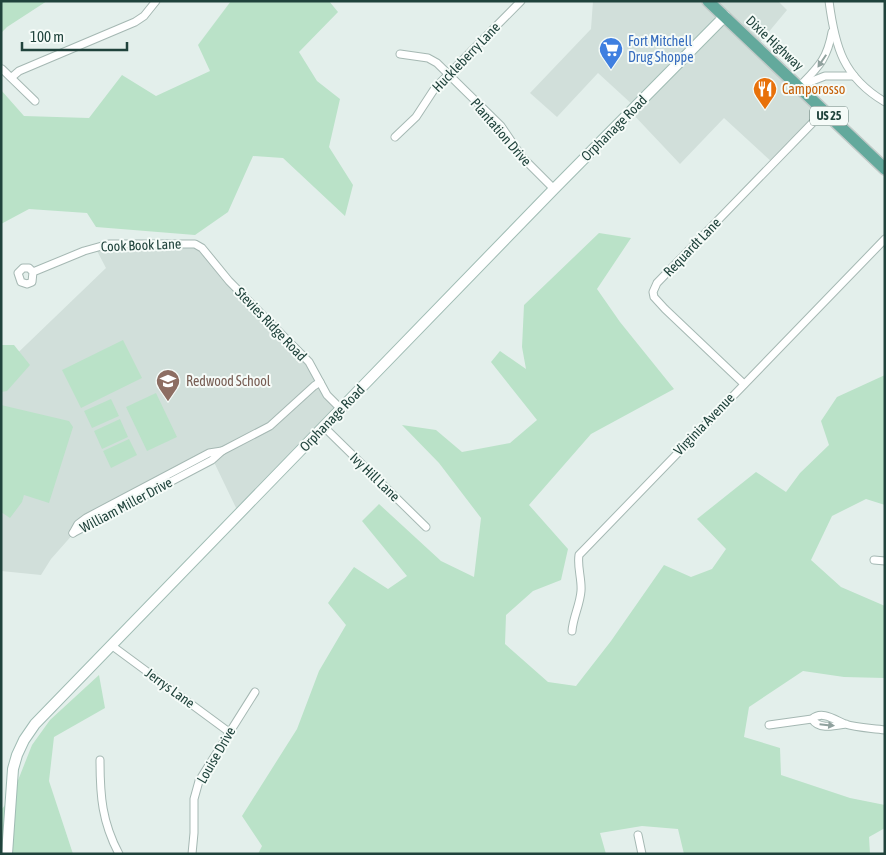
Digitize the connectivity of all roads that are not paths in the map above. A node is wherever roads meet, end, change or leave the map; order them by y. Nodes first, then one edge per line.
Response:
1 (156, 1) edge
2 (521, 1) edge
3 (708, 1) edge
4 (829, 1) edge
5 (725, 16) junction
6 (832, 29) junction
7 (400, 54) dead end
8 (2, 69) edge
9 (449, 74) junction
10 (854, 76) junction
11 (12, 77) junction
12 (799, 87) junction
13 (35, 101) dead end
14 (885, 102) edge
15 (824, 111) junction
16 (395, 137) dead end
17 (885, 168) edge
18 (554, 189) junction
19 (885, 239) edge
20 (195, 244) joint
21 (33, 272) dead end
22 (320, 382) junction
23 (744, 384) junction
24 (341, 410) junction
25 (324, 427) junction
26 (222, 451) junction
27 (426, 527) dead end
28 (874, 560) dead end
29 (885, 561) edge
30 (572, 631) dead end
31 (111, 645) junction
32 (255, 692) dead end
33 (769, 725) dead end
34 (885, 730) edge
35 (229, 732) junction
36 (100, 760) dead end
37 (638, 836) dead end
38 (7, 854) edge
39 (119, 854) edge
40 (192, 854) edge
41 (642, 854) edge

1 - 11 street
2 - 9 street, Huckleberry Lane
3 - 5 main road, Dixie Highway / US 25
4 - 6 street
5 - 12 main road, Dixie Highway / US 25
5 - 18 main road, Orphanage Road
6 - 10 street
6 -> 12 street
7 - 9 street, Plantation Drive
8 - 11 street
9 - 16 street, Huckleberry Lane
9 - 18 street, Plantation Drive
10 - 12 street
10 - 14 street
11 - 13 street
12 - 15 main road, Dixie Highway / US 25
15 - 17 main road, Dixie Highway / US 25
15 - 23 street, Requardt Lane
18 - 24 main road, Orphanage Road
19 - 23 street, Virginia Avenue
20 - 21 street, Cook Book Lane
20 - 22 street, Stevies Ridge Road
22 - 24 street, Stevies Ridge Road
22 - 26 street, William Miller Drive
23 - 30 street, Virginia Avenue
24 - 25 main road, Orphanage Road
25 - 27 street, Ivy Hill Lane
25 - 31 main road, Orphanage Road
26 - 26 street, William Miller Drive
28 - 29 street
31 - 35 street, Jerrys Lane
31 - 38 main road, Orphanage Road
32 - 35 street, Louise Drive
33 - 34 street
35 - 40 street, Louise Drive
36 - 39 street
37 - 41 street

